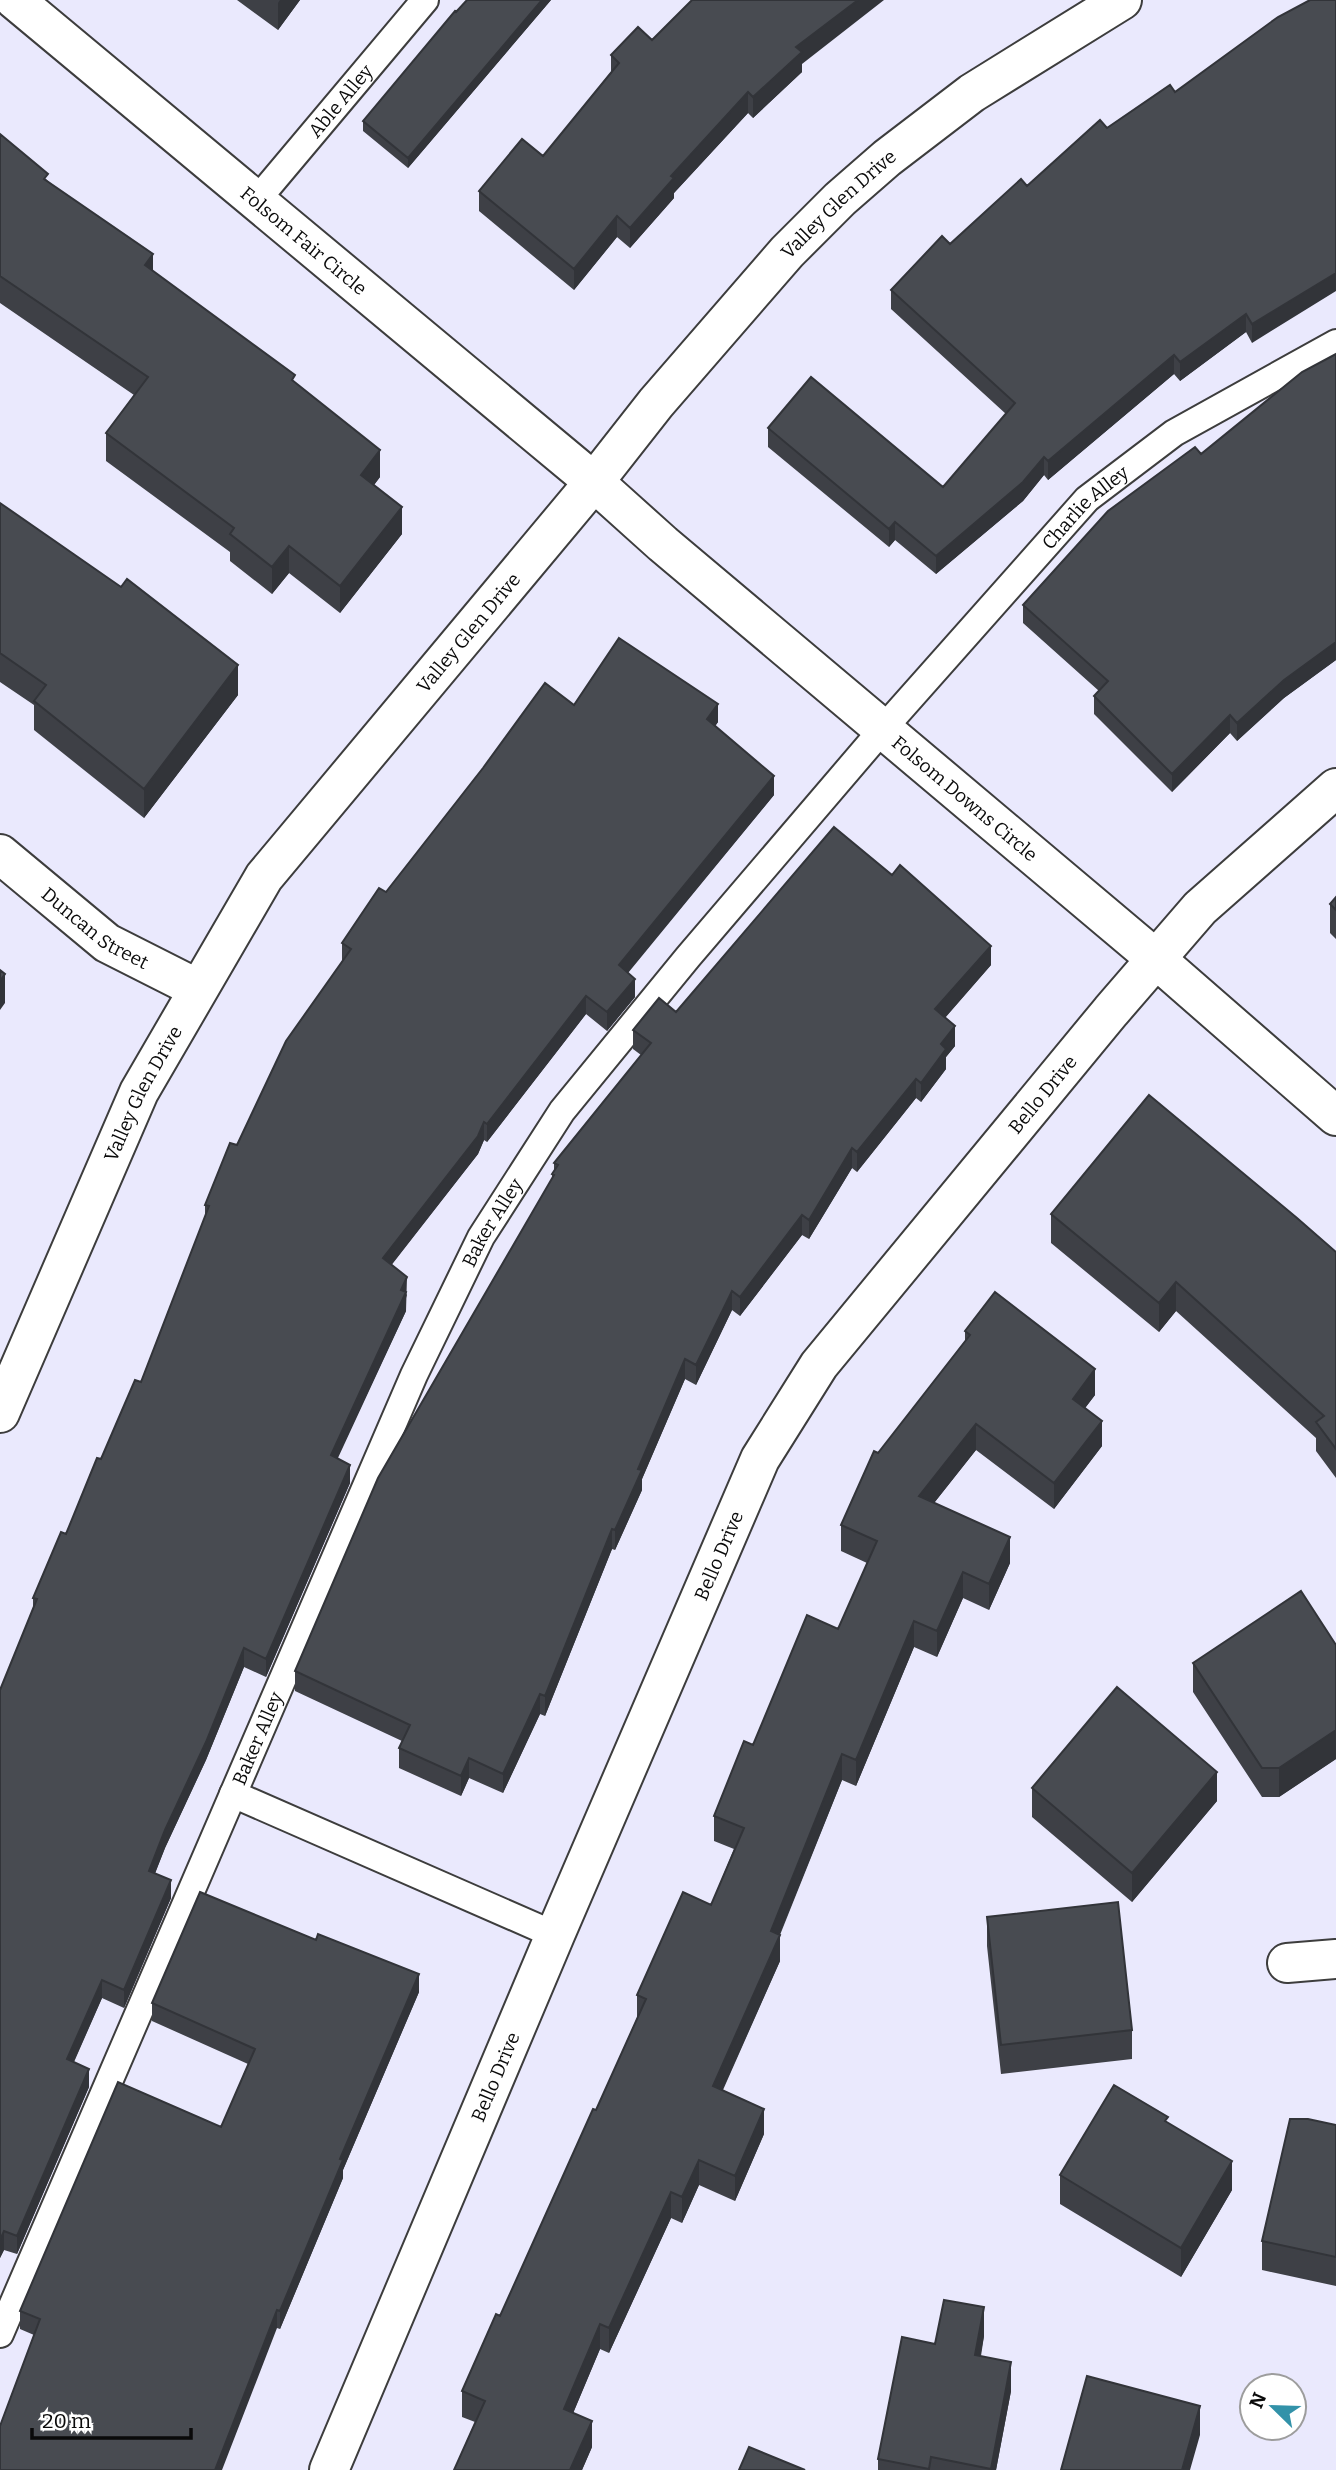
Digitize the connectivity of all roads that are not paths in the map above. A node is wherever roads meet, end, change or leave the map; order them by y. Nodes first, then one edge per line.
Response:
1 (15, 0) edge
2 (425, 0) edge
3 (1122, 0) edge
4 (256, 201) junction
5 (1336, 343) edge
6 (594, 482) junction
7 (882, 730) junction
8 (1336, 788) edge
9 (0, 854) edge
10 (1156, 959) junction
11 (198, 989) junction
12 (1336, 1116) edge
13 (0, 1413) edge
14 (233, 1794) junction
15 (555, 1936) junction
16 (1336, 1959) edge
17 (1287, 1963) dead end
18 (0, 2334) edge
19 (329, 2470) edge

1 - 4 street, Folsom Fair Circle
2 - 4 lane, Able Alley
3 - 6 street, Valley Glen Drive
4 - 6 street, Folsom Fair Circle
5 - 7 lane, Charlie Alley
6 - 7 street, Folsom Downs Circle
6 - 11 street, Valley Glen Drive
7 - 10 street, Folsom Downs Circle
7 - 14 lane, Baker Alley
8 - 10 street, Bello Drive
9 - 11 street, Duncan Street
10 - 12 street, Folsom Downs Circle
10 - 15 street, Bello Drive
11 - 13 street, Valley Glen Drive
14 - 15 lane, Baker Alley
14 - 18 lane, Baker Alley
15 - 19 street, Bello Drive
16 - 17 street

